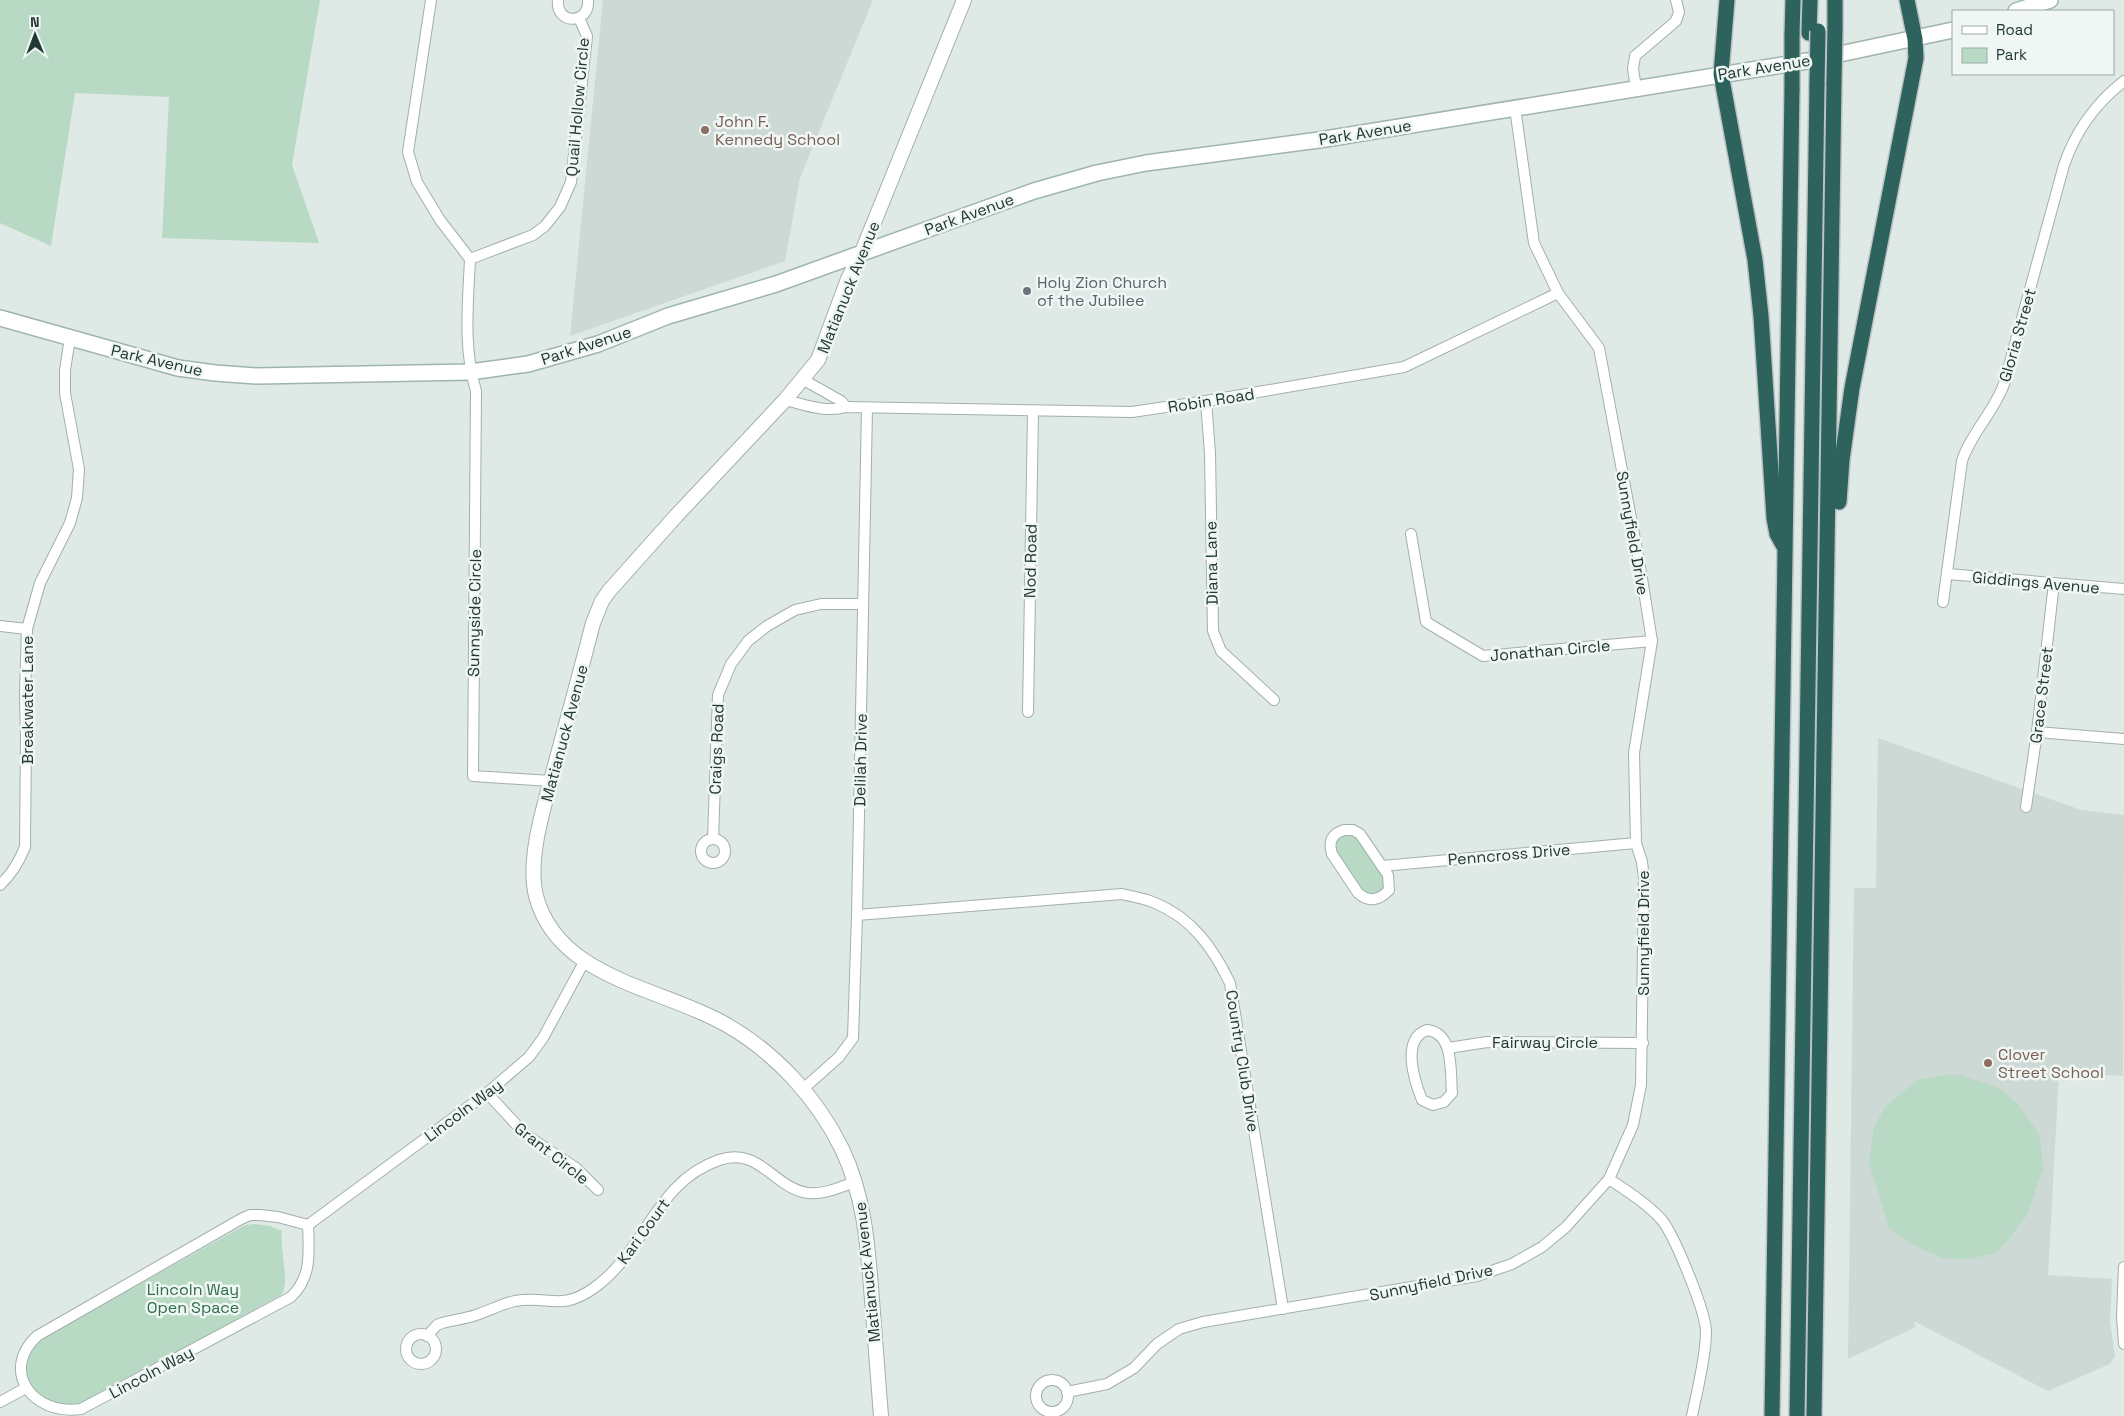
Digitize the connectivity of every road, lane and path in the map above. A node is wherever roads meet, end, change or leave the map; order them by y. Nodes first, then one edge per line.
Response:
1 (431, 0) edge
2 (558, 0) edge
3 (588, 0) edge
4 (964, 0) edge
5 (1676, 0) edge
6 (1726, 0) edge
7 (1793, 0) edge
8 (1810, 0) edge
9 (1818, 0) edge
10 (1835, 0) edge
11 (1907, 0) edge
12 (2050, 0) edge
13 (2019, 10) edge
14 (579, 18) junction
15 (1952, 30) edge
16 (1814, 32) junction
17 (1915, 39) junction
18 (1721, 74) junction
19 (2124, 81) edge
20 (1813, 85) junction
21 (1636, 88) junction
22 (1515, 108) junction
23 (862, 252) junction
24 (470, 259) junction
25 (1558, 293) junction
26 (0, 318) edge
27 (70, 338) junction
28 (470, 372) junction
29 (802, 379) junction
30 (785, 400) junction
31 (1206, 401) junction
32 (846, 407) junction
33 (866, 409) junction
34 (1033, 411) junction
35 (1411, 534) dead end
36 (1786, 551) junction
37 (1828, 552) junction
38 (1948, 574) junction
39 (2054, 583) junction
40 (2124, 589) edge
41 (1944, 602) dead end
42 (862, 604) junction
43 (0, 626) edge
44 (27, 629) junction
45 (1652, 641) junction
46 (1274, 700) dead end
47 (1028, 712) dead end
48 (2037, 732) junction
49 (2124, 739) edge
50 (551, 781) junction
51 (2026, 807) dead end
52 (713, 839) dead end
53 (1636, 843) junction
54 (1382, 866) junction
55 (0, 885) edge
56 (857, 916) junction
57 (584, 962) junction
58 (1643, 1043) junction
59 (1448, 1048) junction
60 (803, 1089) junction
61 (487, 1092) junction
62 (1609, 1179) junction
63 (855, 1182) junction
64 (598, 1190) dead end
65 (308, 1225) junction
66 (2124, 1267) edge
67 (1283, 1309) junction
68 (427, 1336) dead end
69 (2124, 1344) edge
70 (24, 1389) junction
71 (1067, 1392) dead end
72 (0, 1402) edge
73 (881, 1416) edge
74 (1692, 1416) edge
75 (1772, 1416) edge
76 (1788, 1416) edge
77 (1797, 1416) edge
78 (1814, 1416) edge

1 - 24 street
2 - 14 street, Quail Hollow Circle
3 - 14 street, Quail Hollow Circle
4 - 23 street, Matianuck Avenue
5 - 21 street
6 - 18 highway
7 - 36 highway, bridge
8 - 16 highway
9 - 16 highway
10 - 37 highway, bridge
11 - 17 highway
12 - 13 main road
14 - 24 street, Quail Hollow Circle
15 - 17 main road, Park Avenue
16 - 20 highway, bridge
17 - 18 main road, Park Avenue
17 - 37 highway
18 - 21 main road, Park Avenue
18 - 36 highway
19 - 38 street, Gloria Street
20 - 76 highway
20 - 77 highway
21 - 22 main road, Park Avenue
22 - 23 main road, Park Avenue
22 - 25 street, Sunnyfield Drive
23 - 28 main road, Park Avenue
23 - 29 street, Matianuck Avenue
24 - 28 street
25 - 31 street, Robin Road
25 - 45 street, Sunnyfield Drive
26 - 27 main road, Park Avenue
27 - 28 main road, Park Avenue
27 - 44 street, Breakwater Lane
28 - 50 street, Sunnyside Circle
29 - 30 street, Matianuck Avenue
29 - 32 street
30 - 32 street, Robin Road
30 - 50 street, Matianuck Avenue
31 - 34 street, Robin Road
31 - 46 street, Diana Lane
32 - 33 street, Robin Road
33 - 34 street, Robin Road
33 - 42 street, Delilah Drive
34 - 47 street, Nod Road
35 - 45 street, Jonathan Circle
36 - 75 highway
37 - 78 highway
38 - 39 street, Giddings Avenue
38 - 41 street, Gloria Street
39 - 40 street, Giddings Avenue
39 - 48 street, Grace Street
42 - 52 street, Craigs Road
42 - 56 street, Delilah Drive
43 - 44 street
44 - 55 street, Breakwater Lane
45 - 53 street, Sunnyfield Drive
48 - 49 street
48 - 51 street, Grace Street
50 - 57 street, Matianuck Avenue
53 - 54 street, Penncross Drive
53 - 58 street, Sunnyfield Drive
54 - 54 street
56 - 60 street, Delilah Drive
56 - 67 street, Country Club Drive
57 - 60 street, Matianuck Avenue
57 - 61 street, Lincoln Way
58 - 59 street, Fairway Circle
58 - 62 street, Sunnyfield Drive
59 - 59 street
60 - 63 street, Matianuck Avenue
61 - 64 street, Grant Circle
61 - 65 street, Lincoln Way
62 - 67 street, Sunnyfield Drive
62 - 74 street
63 - 68 street, Kari Court
63 - 73 street, Matianuck Avenue
65 - 70 street
65 - 70 street, Lincoln Way
66 - 69 street
67 - 71 street, Sunnyfield Drive
70 - 72 street

